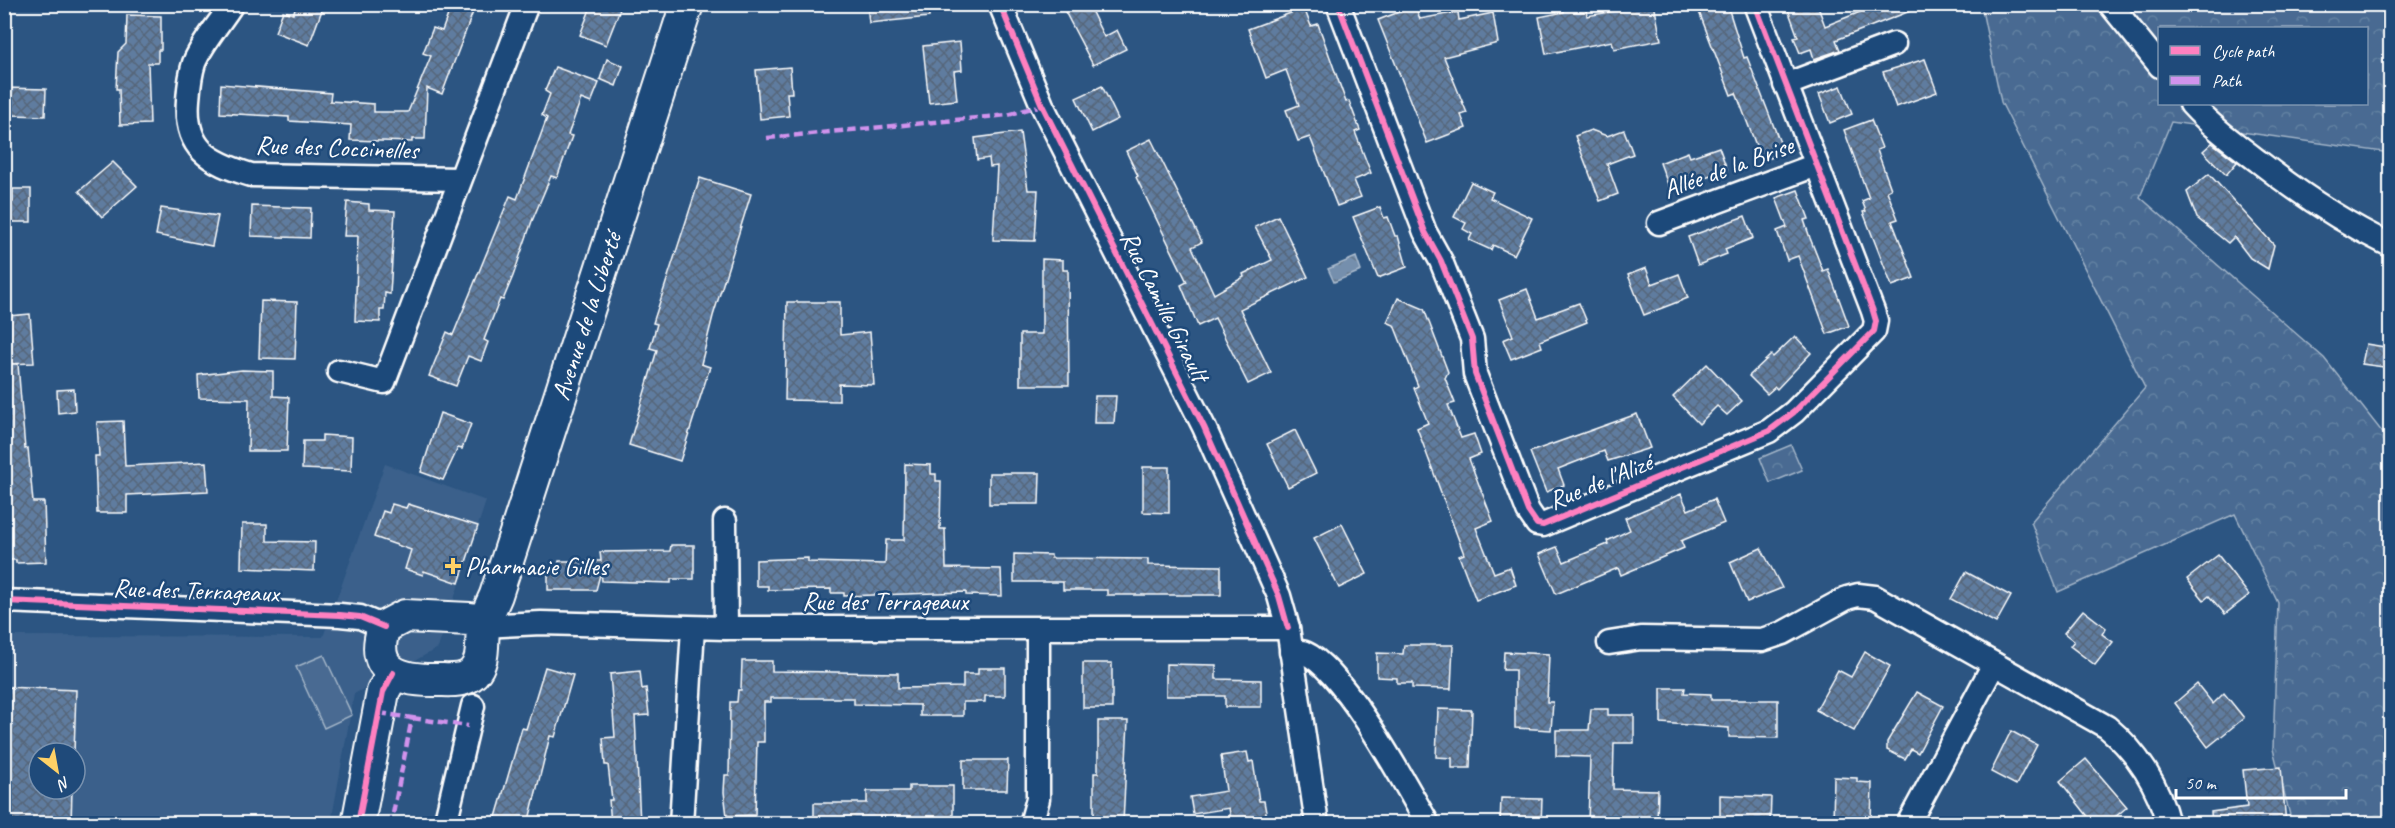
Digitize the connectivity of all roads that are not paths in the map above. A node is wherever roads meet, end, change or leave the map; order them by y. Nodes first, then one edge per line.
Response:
1 (232, 4) edge
2 (527, 4) edge
3 (687, 4) edge
4 (1000, 4) edge
5 (1338, 4) edge
6 (1755, 4) edge
7 (2110, 4) edge
8 (1894, 44) dead end
9 (2158, 64) edge
10 (1785, 85) junction
11 (2195, 108) edge
12 (1816, 165) junction
13 (459, 179) junction
14 (1659, 223) dead end
15 (2391, 245) edge
16 (339, 371) dead end
17 (725, 521) dead end
18 (4, 602) edge
19 (483, 626) junction
20 (384, 627) junction
21 (693, 628) junction
22 (726, 628) junction
23 (1288, 628) junction
24 (1038, 630) junction
25 (1608, 643) dead end
26 (1291, 652) junction
27 (1994, 664) junction
28 (393, 673) junction
29 (473, 706) dead end
30 (358, 824) edge
31 (445, 824) edge
32 (681, 824) edge
33 (1031, 824) edge
34 (1317, 824) edge
35 (1428, 824) edge
36 (1908, 824) edge
37 (2168, 824) edge

1 - 13 street, Rue des Coccinelles
2 - 13 street
3 - 19 street, Avenue de la Liberté
4 - 23 street, Rue Camille Girault
5 - 12 street, Rue de l'Alizé
6 - 10 street, Rue de l'Alizé
7 - 9 street
8 - 10 street
10 - 12 street, Rue de l'Alizé
11 - 15 street
12 - 14 street, Allée de la Brise
13 - 16 street
17 - 22 street
18 - 20 street, Rue des Terrageaux
19 - 20 street
19 - 21 street, Rue des Terrageaux
19 - 28 street
20 - 28 street
21 - 22 street, Rue des Terrageaux
21 - 32 street
22 - 24 street, Rue des Terrageaux
23 - 24 street, Rue des Terrageaux
23 - 26 street, Rue Camille Girault
24 - 33 street
25 - 27 street
26 - 34 street, Rue Camille Girault
26 - 35 street
27 - 36 street
27 - 37 street
28 - 30 street
29 - 31 street

